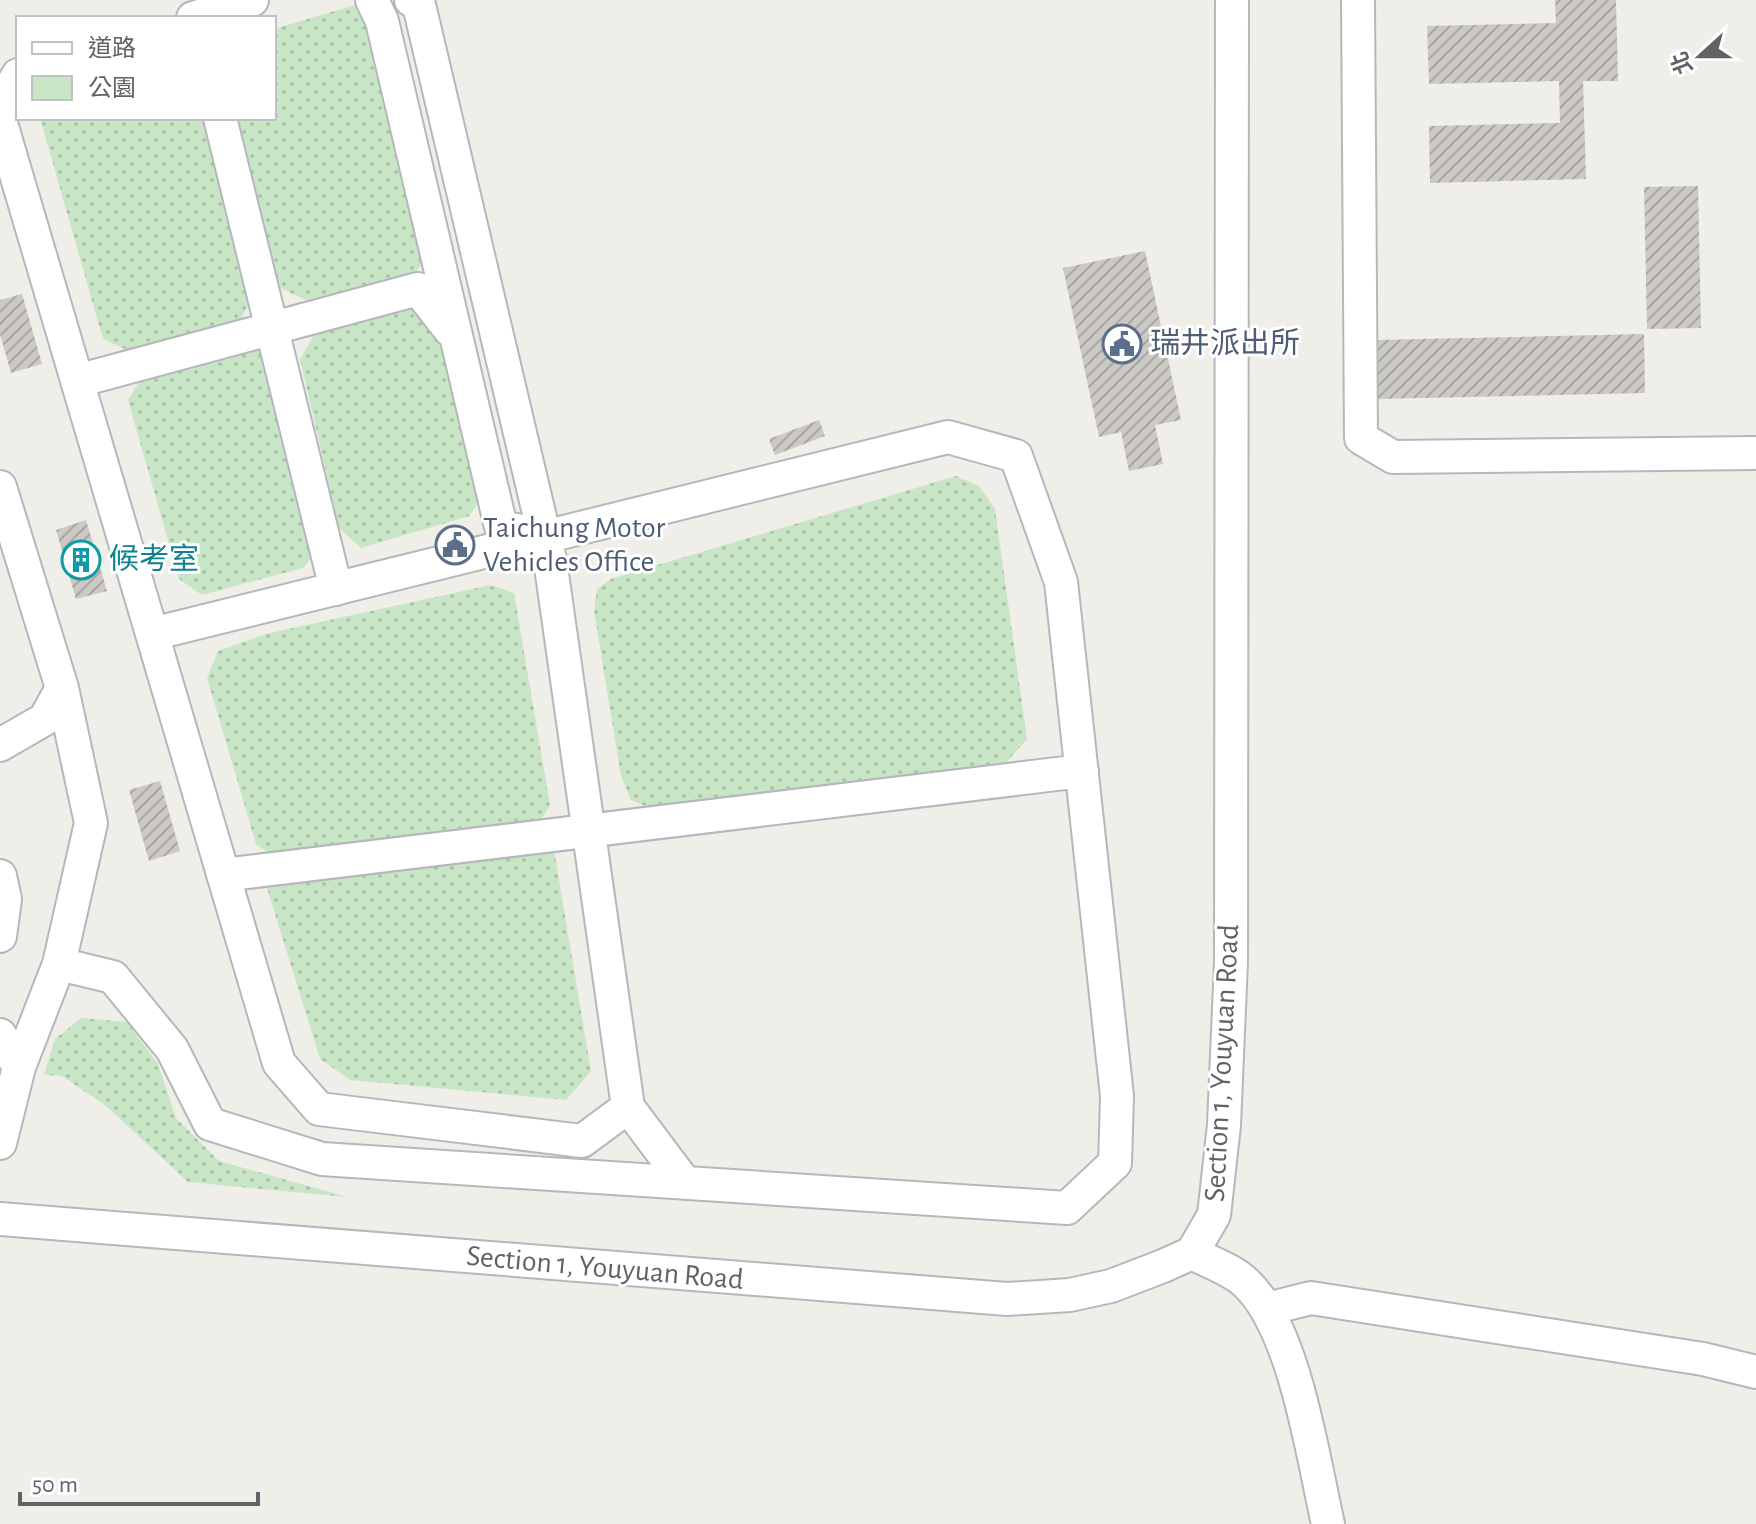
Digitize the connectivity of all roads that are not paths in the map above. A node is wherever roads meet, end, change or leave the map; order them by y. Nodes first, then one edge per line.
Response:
1 (252, 0) edge
2 (372, 0) edge
3 (411, 0) edge
4 (1232, 0) edge
5 (1358, 0) edge
6 (201, 16) edge
7 (16, 79) edge
8 (0, 107) edge
9 (0, 120) edge
10 (220, 120) edge
11 (272, 329) junction
12 (457, 340) junction
13 (77, 381) junction
14 (1756, 453) edge
15 (0, 487) edge
16 (544, 536) junction
17 (336, 589) junction
18 (152, 634) junction
19 (62, 688) junction
20 (0, 745) edge
21 (1082, 771) junction
22 (589, 830) junction
23 (223, 875) junction
24 (0, 876) edge
25 (0, 936) edge
26 (59, 964) junction
27 (0, 1035) edge
28 (19, 1067) junction
29 (628, 1107) junction
30 (0, 1143) edge
31 (685, 1183) junction
32 (0, 1219) edge
33 (1192, 1253) junction
34 (1267, 1309) junction
35 (1756, 1372) edge
36 (1328, 1524) edge

1 - 6 street
2 - 12 street
3 - 16 street
4 - 33 street, Section 1, Youyuan Road
5 - 14 street
7 - 8 street
9 - 13 street
10 - 11 street
11 - 12 street
11 - 13 street
11 - 17 street
12 - 16 street
13 - 18 street
15 - 19 street
16 - 17 street
16 - 21 street
16 - 22 street
17 - 18 street
18 - 23 street
19 - 20 street
19 - 26 street
21 - 22 street
21 - 31 street
22 - 23 street
22 - 29 street
23 - 29 street
24 - 25 street
26 - 28 street
26 - 31 street
27 - 28 street
28 - 30 street
29 - 31 street
32 - 33 street, Section 1, Youyuan Road
33 - 34 street
34 - 35 street
34 - 36 street

